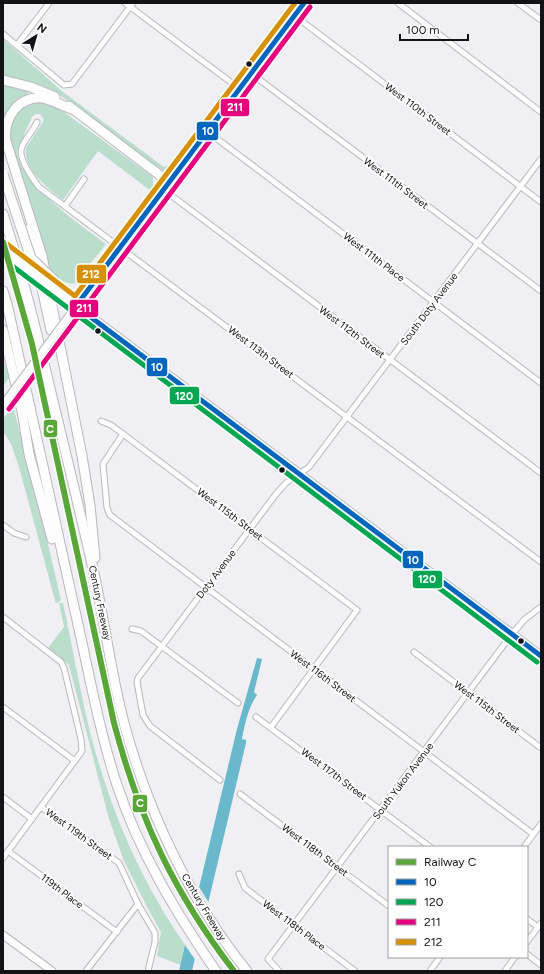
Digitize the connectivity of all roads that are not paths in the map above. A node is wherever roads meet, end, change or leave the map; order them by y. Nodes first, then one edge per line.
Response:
1 (49, 3) edge
2 (125, 3) edge
3 (304, 3) edge
4 (398, 3) edge
5 (518, 3) edge
6 (132, 5) edge
7 (295, 16) junction
8 (541, 20) edge
9 (3, 34) edge
10 (17, 45) junction
11 (252, 74) junction
12 (3, 80) edge
13 (240, 89) junction
14 (72, 108) junction
15 (541, 112) edge
16 (37, 122) dead end
17 (208, 132) junction
18 (3, 151) edge
19 (541, 159) edge
20 (3, 174) edge
21 (84, 179) dead end
22 (167, 186) junction
23 (520, 186) junction
24 (541, 202) edge
25 (65, 206) junction
26 (3, 214) edge
27 (477, 243) junction
28 (121, 247) junction
29 (3, 250) edge
30 (3, 291) edge
31 (541, 291) edge
32 (62, 295) junction
33 (434, 303) junction
34 (76, 306) junction
35 (3, 330) edge
36 (3, 336) edge
37 (7, 348) junction
38 (390, 360) junction
39 (541, 383) edge
40 (68, 393) junction
41 (4, 403) edge
42 (347, 417) junction
43 (101, 421) dead end
44 (124, 434) junction
45 (541, 473) edge
46 (299, 474) junction
47 (3, 526) edge
48 (250, 528) junction
49 (26, 537) dead end
50 (541, 562) edge
51 (63, 566) junction
52 (94, 575) junction
53 (205, 588) junction
54 (541, 607) edge
55 (3, 616) edge
56 (132, 629) dead end
57 (512, 634) junction
58 (162, 646) junction
59 (414, 652) dead end
60 (541, 656) edge
61 (314, 669) junction
62 (468, 693) junction
63 (238, 703) dead end
64 (3, 707) edge
65 (256, 717) dead end
66 (271, 727) junction
67 (541, 748) edge
68 (424, 752) junction
69 (75, 761) junction
70 (220, 780) dead end
71 (240, 794) dead end
72 (3, 797) edge
73 (41, 807) junction
74 (381, 810) junction
75 (32, 819) junction
76 (541, 824) edge
77 (533, 834) junction
78 (429, 846) edge
79 (525, 846) edge
80 (8, 851) junction
81 (3, 858) edge
82 (337, 868) junction
83 (239, 874) dead end
84 (138, 904) junction
85 (388, 905) edge
86 (528, 920) edge
87 (293, 925) junction
88 (539, 925) edge
89 (117, 932) junction
90 (3, 935) edge
91 (528, 941) edge
92 (528, 955) edge
93 (439, 958) edge
94 (514, 958) edge
95 (541, 965) edge
96 (246, 970) edge
97 (52, 971) edge
98 (86, 971) edge
99 (148, 971) edge
100 (216, 971) edge
101 (279, 971) edge
102 (355, 971) edge
103 (430, 971) edge
104 (505, 971) edge

1 - 10 street
2 - 6 street
3 - 7 main road
4 - 15 street
5 - 8 street
6 - 10 street
6 - 13 street
7 - 11 main road
7 - 23 street, West 110th Street
9 - 10 street
11 - 13 main road
11 - 27 street, West 111th Street
12 - 14 highway
13 - 17 main road
14 - 22 highway
14 - 40 highway
16 - 25 street, West 113th Street
17 - 22 main road
17 - 33 street, West 111th Place
18 - 40 highway
19 - 23 street, South Doty Avenue
20 - 32 highway, bridge
21 - 25 street
22 - 28 main road
22 - 38 street, West 112th Street
23 - 24 street, West 110th Street
23 - 27 street, South Doty Avenue
25 - 28 street, West 113th Street
26 - 52 highway, Century Freeway
27 - 31 street, West 111th Street
27 - 33 street, South Doty Avenue
28 - 34 main road
28 - 42 street, West 113th Street
29 - 32 main road, bridge
30 - 51 highway
32 - 34 main road
33 - 38 street, South Doty Avenue
33 - 39 street, West 111th Place
34 - 41 main road, bridge
34 - 46 main road
35 - 37 highway
36 - 37 highway
37 - 51 highway
38 - 42 street, South Doty Avenue
38 - 45 street, West 112th Street
40 - 52 highway
42 - 46 street, South Doty Avenue
42 - 50 street, West 113th Street
43 - 44 street, West 115th Street
44 - 48 street, West 115th Street
44 - 53 street, West 116th Street
46 - 48 street, Doty Avenue
46 - 57 main road
47 - 49 street
48 - 53 street, Doty Avenue
48 - 61 street, West 115th Street
51 - 100 highway
52 - 96 highway, Century Freeway
53 - 58 street, Doty Avenue
53 - 61 street, West 116th Street
54 - 57 street, South Yukon Avenue
55 - 69 street
56 - 58 street
57 - 60 main road
57 - 62 street, South Yukon Avenue
58 - 63 street
58 - 70 street, Doty Avenue
59 - 62 street, West 115th Street
61 - 66 street
61 - 68 street, West 116th Street
62 - 67 street, West 115th Street
62 - 68 street, South Yukon Avenue
64 - 69 street
65 - 66 street, West 117th Street
66 - 74 street, West 117th Street
68 - 74 street, South Yukon Avenue
68 - 77 street, West 116th Street
69 - 73 street
71 - 82 street, West 118th Street
72 - 75 street, West 119th Street
73 - 75 street
73 - 84 street, West 119th Street
74 - 78 street, West 117th Street
74 - 82 street, South Yukon Avenue
75 - 80 street
76 - 77 street
77 - 79 street
80 - 81 street
80 - 89 street, 119th Place
82 - 85 street, West 118th Street
82 - 87 street, South Yukon Avenue
83 - 87 street, West 118th Place
84 - 89 street
84 - 99 street, West 119th Street
86 - 88 street
87 - 101 street, South Yukon Avenue
87 - 102 street, West 118th Place
88 - 91 street
89 - 98 street
90 - 97 main road
92 - 95 street
93 - 103 street
94 - 104 street

